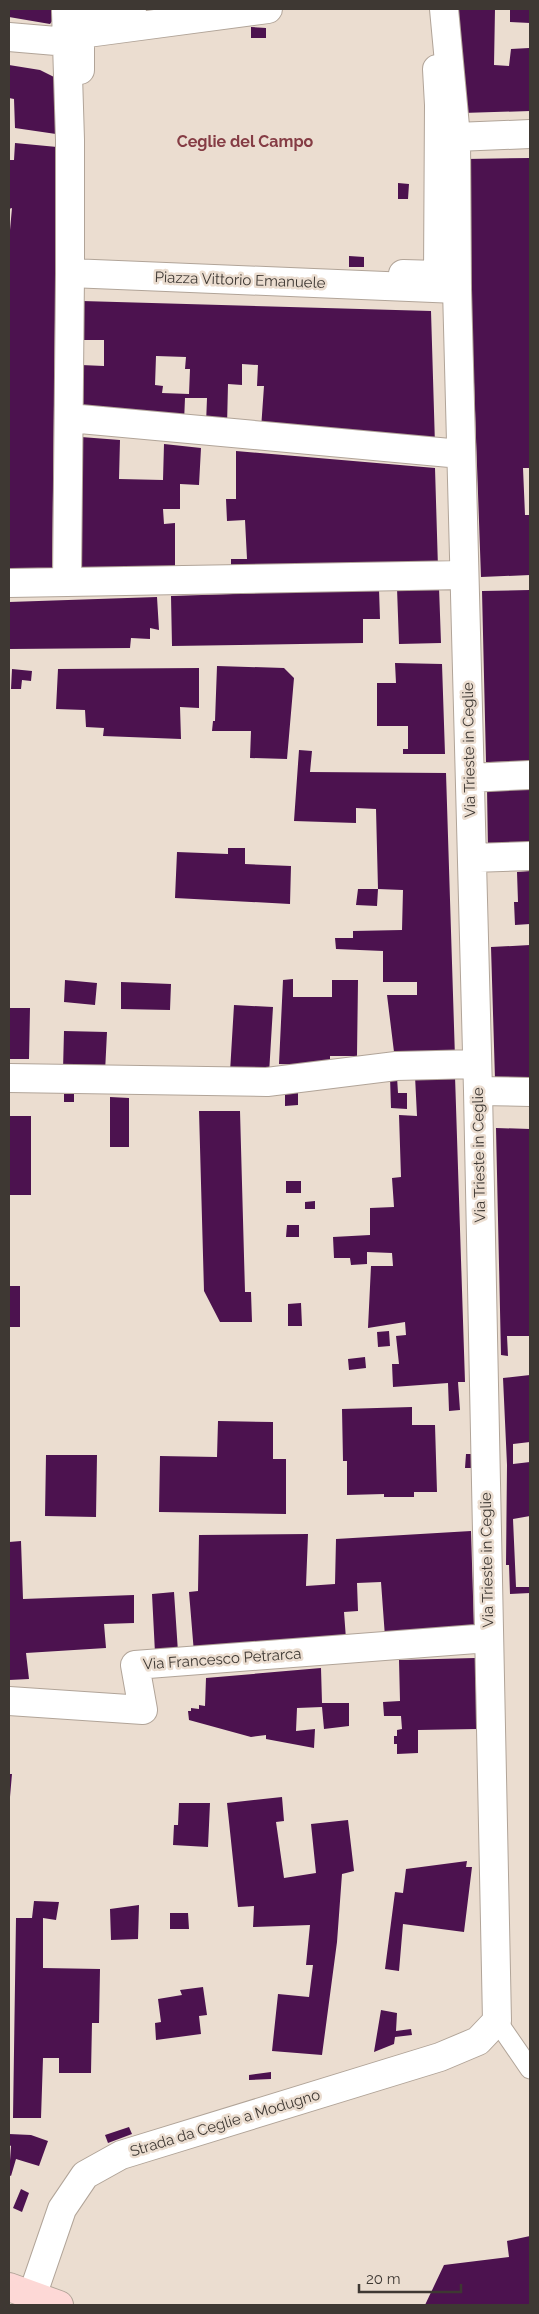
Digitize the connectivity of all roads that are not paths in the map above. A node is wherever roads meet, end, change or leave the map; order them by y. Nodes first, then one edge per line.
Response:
1 (132, 9) edge
2 (268, 9) edge
3 (432, 9) edge
4 (444, 9) edge
5 (66, 10) edge
6 (9, 37) edge
7 (68, 42) junction
8 (530, 134) edge
9 (456, 137) junction
10 (70, 273) junction
11 (457, 289) junction
12 (69, 418) junction
13 (461, 454) junction
14 (464, 574) junction
15 (67, 582) junction
16 (9, 583) edge
17 (530, 775) edge
18 (470, 778) junction
19 (530, 856) edge
20 (472, 858) junction
21 (477, 1064) junction
22 (9, 1078) edge
23 (478, 1091) junction
24 (530, 1092) edge
25 (489, 1638) junction
26 (9, 1701) edge
27 (496, 2021) junction
28 (530, 2069) edge
29 (23, 2296) edge
30 (59, 2305) edge

1 - 5 street
2 - 3 street
4 - 9 street
5 - 7 street
6 - 7 street
7 - 10 street
8 - 9 street
9 - 11 street
10 - 11 street, Piazza Vittorio Emanuele
10 - 12 street
11 - 13 street, Via Trieste in Ceglie
12 - 13 street
12 - 15 street
13 - 14 street, Via Trieste in Ceglie
14 - 15 street
14 - 18 street, Via Trieste in Ceglie
15 - 16 street
17 - 18 street
18 - 20 street, Via Trieste in Ceglie
19 - 20 street
20 - 21 street, Via Trieste in Ceglie
21 - 22 street
21 - 23 street, Via Trieste in Ceglie
23 - 24 street
23 - 25 street, Via Trieste in Ceglie
25 - 26 street, Via Francesco Petrarca
25 - 27 street, Via Trieste in Ceglie
27 - 28 lane
27 - 29 street, Strada da Ceglie a Modugno
29 - 30 main road

